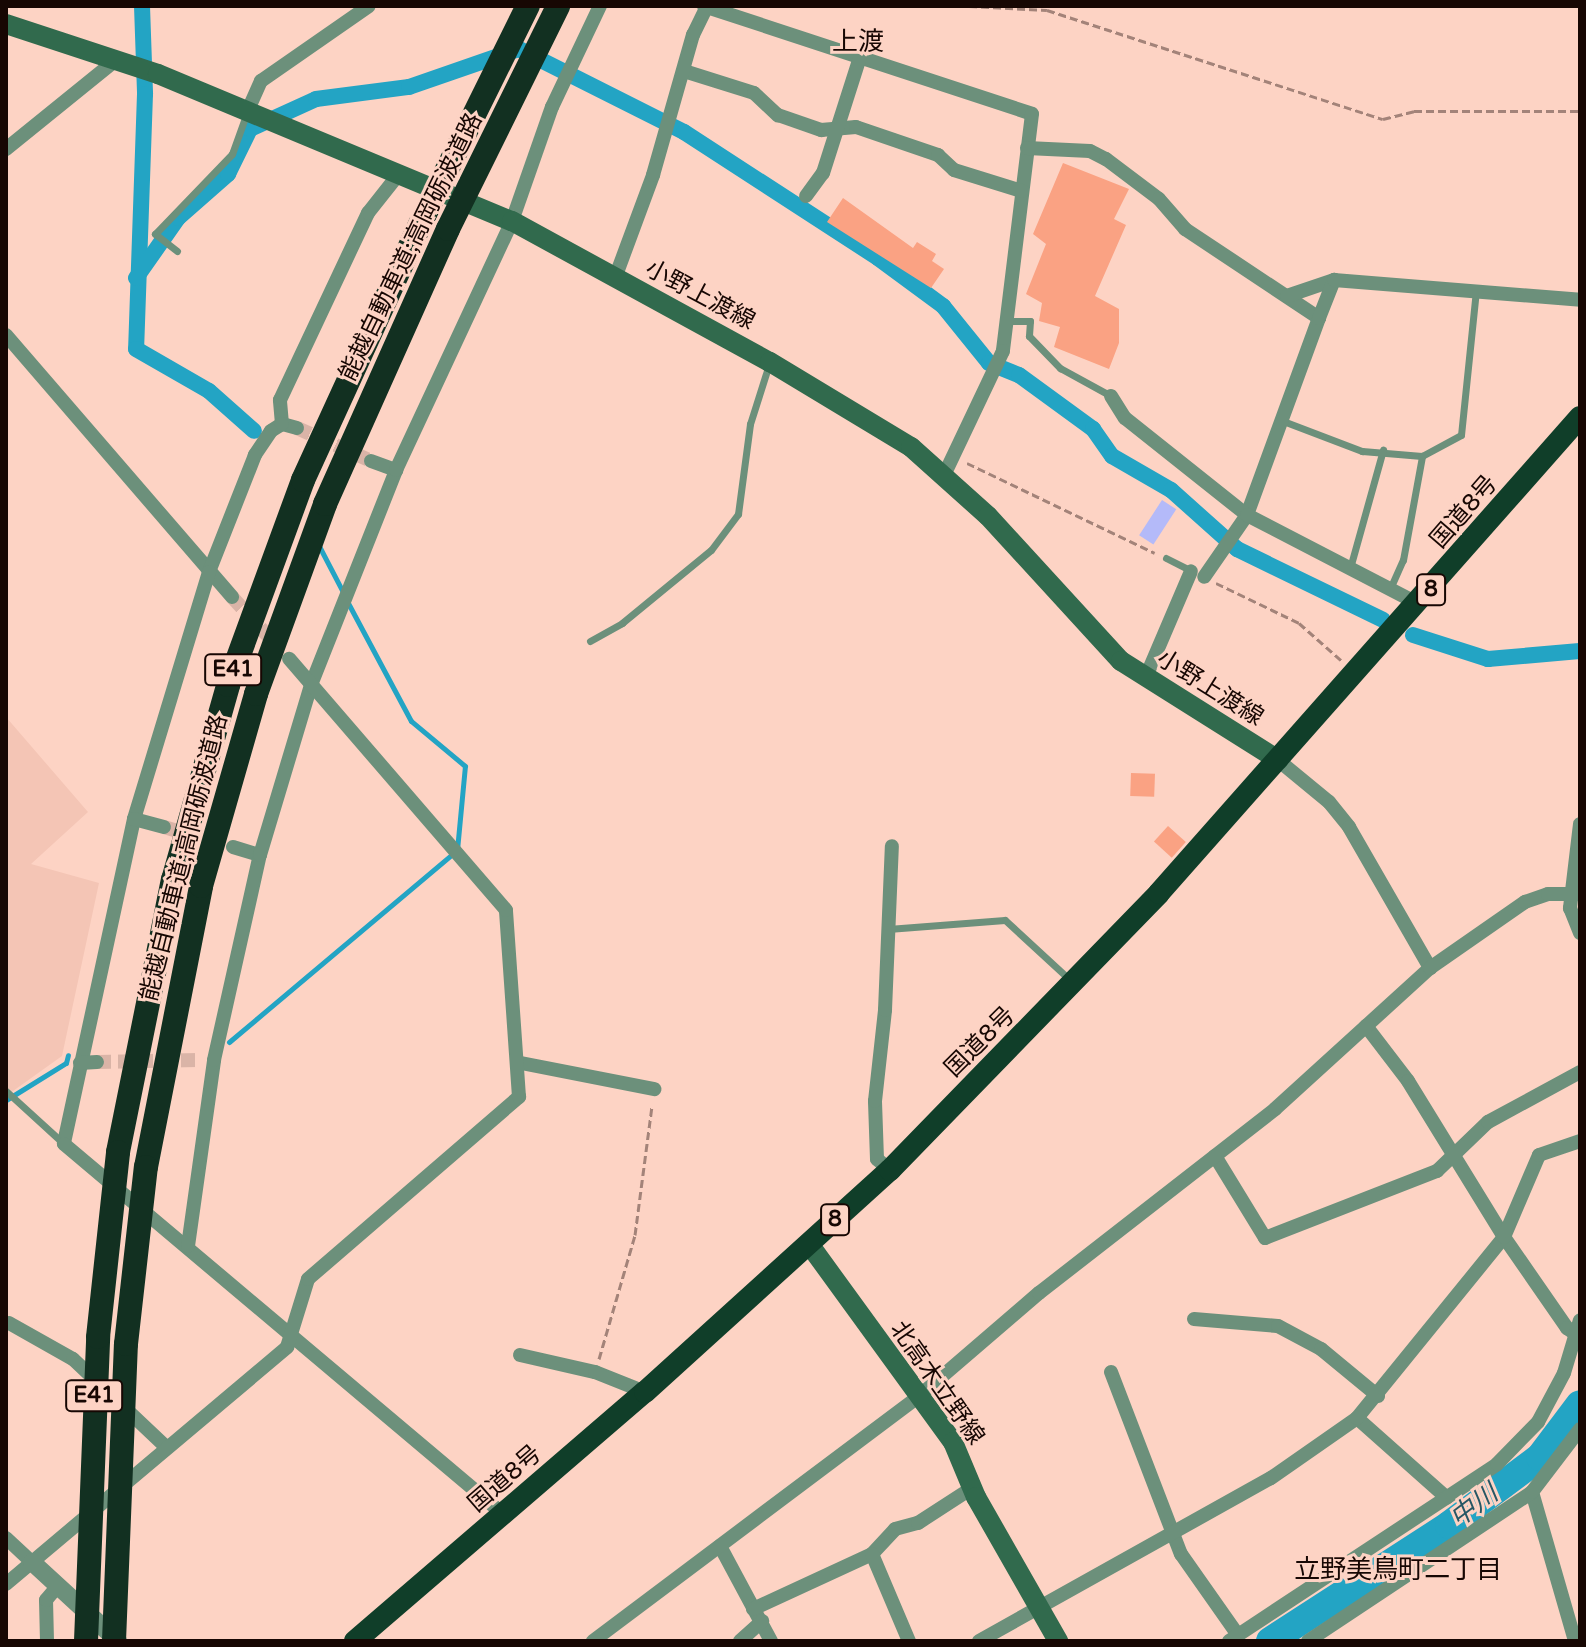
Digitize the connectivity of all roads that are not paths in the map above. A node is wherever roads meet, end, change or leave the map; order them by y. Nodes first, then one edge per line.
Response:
1 (369, 6) edge
2 (528, 6) edge
3 (558, 6) edge
4 (600, 6) edge
5 (706, 7) edge
6 (6, 24) edge
7 (860, 57) junction
8 (117, 59) junction
9 (684, 71) junction
10 (248, 110) junction
11 (837, 129) junction
12 (1027, 148) junction
13 (6, 149) edge
14 (398, 175) junction
15 (1022, 191) junction
16 (806, 196) dead end
17 (512, 221) junction
18 (177, 251) dead end
19 (615, 278) junction
20 (1334, 280) junction
21 (1476, 291) junction
22 (1287, 296) junction
23 (1580, 300) edge
24 (1319, 318) junction
25 (1007, 321) junction
26 (6, 335) edge
27 (770, 362) junction
28 (1111, 396) joint
29 (1580, 417) edge
30 (1283, 421) junction
31 (282, 424) junction
32 (297, 428) tunnel mouth
33 (1383, 450) junction
34 (1422, 456) junction
35 (371, 461) tunnel mouth
36 (949, 465) junction
37 (396, 470) junction
38 (1247, 515) junction
39 (1166, 558) road end
40 (1349, 571) junction
41 (209, 572) junction
42 (1198, 574) junction
43 (1389, 591) junction
44 (232, 597) tunnel mouth
45 (1419, 604) junction
46 (590, 641) dead end
47 (289, 659) tunnel mouth
48 (1145, 679) junction
49 (311, 685) junction
50 (1278, 760) junction
51 (134, 819) junction
52 (1580, 824) edge
53 (164, 827) tunnel mouth
54 (892, 846) dead end
55 (233, 847) tunnel mouth
56 (260, 855) junction
57 (1576, 894) edge
58 (886, 929) junction
59 (1580, 933) edge
60 (1430, 968) junction
61 (1073, 983) junction
62 (1366, 1026) junction
63 (198, 1060) tunnel mouth
64 (214, 1060) junction
65 (97, 1062) tunnel mouth
66 (80, 1063) junction
67 (521, 1063) junction
68 (1580, 1072) edge
69 (654, 1089) road end
70 (7, 1092) edge
71 (1580, 1141) edge
72 (64, 1144) junction
73 (1215, 1156) junction
74 (1456, 1159) junction
75 (890, 1170) junction
76 (1504, 1237) junction
77 (809, 1244) junction
78 (188, 1246) junction
79 (1194, 1319) dead end
80 (9, 1323) dead end
81 (1579, 1331) edge
82 (294, 1334) junction
83 (520, 1355) dead end
84 (1111, 1372) dead end
85 (645, 1392) junction
86 (1378, 1396) junction
87 (918, 1397) junction
88 (1357, 1418) junction
89 (1580, 1429) edge
90 (167, 1448) junction
91 (972, 1488) junction
92 (1532, 1492) junction
93 (1447, 1498) junction
94 (503, 1514) junction
95 (1172, 1533) junction
96 (6, 1538) edge
97 (720, 1546) junction
98 (872, 1554) junction
99 (32, 1562) junction
100 (6, 1584) edge
101 (57, 1587) junction
102 (1039, 1607) junction
103 (757, 1615) junction
104 (1233, 1638) edge
105 (47, 1641) edge
106 (86, 1641) edge
107 (116, 1641) edge
108 (355, 1641) edge
109 (593, 1641) edge
110 (740, 1641) edge
111 (771, 1641) edge
112 (909, 1641) edge
113 (979, 1641) edge
114 (1058, 1641) edge
115 (1308, 1641) edge
116 (1575, 1641) edge

1 - 10 street
2 - 106 highway, 能越自動車道;高岡砺波道路 / E41, bridge
3 - 107 highway, 能越自動車道;高岡砺波道路 / E41, bridge
4 - 17 street
5 - 7 street
5 - 9 street
6 - 8 main road, 小野上渡線
7 - 11 street
7 - 12 street
8 - 10 main road, 小野上渡線
8 - 13 street
9 - 11 street
9 - 19 street
10 - 14 main road, 小野上渡線
10 - 18 lane
11 - 15 street
11 - 16 street
12 - 15 street
12 - 22 street
14 - 17 main road, 小野上渡線
14 - 31 street
15 - 25 street
17 - 19 main road, 小野上渡線
17 - 37 street
19 - 27 main road, 小野上渡線
20 - 21 street
20 - 22 street
20 - 24 street
21 - 23 street
21 - 34 lane
22 - 24 street
24 - 30 street
25 - 28 lane
25 - 36 street
26 - 41 street
27 - 36 main road, 小野上渡線
27 - 46 lane
28 - 38 street
29 - 45 highway, 国道8号 / 8
30 - 33 lane
30 - 38 street
31 - 32 street
31 - 41 street
33 - 34 lane
33 - 40 lane
34 - 43 lane
35 - 37 street
36 - 48 main road, 小野上渡線
37 - 49 street
38 - 40 street
38 - 42 street
39 - 42 lane
40 - 43 street
41 - 44 street
41 - 51 street
42 - 48 street
43 - 45 street
45 - 50 highway, 国道8号 / 8
47 - 49 street
48 - 50 main road, 小野上渡線
49 - 56 street
49 - 67 street
50 - 60 street
50 - 61 highway, 国道8号 / 8
51 - 53 street
51 - 66 street
52 - 57 street
54 - 58 street
55 - 56 street
56 - 64 street
57 - 59 street
57 - 60 street
58 - 61 lane
58 - 75 street
60 - 62 street
61 - 75 highway, 国道8号 / 8
62 - 73 street
62 - 74 street
63 - 64 street
64 - 78 street
65 - 66 street
66 - 72 street
67 - 69 street
67 - 82 street
68 - 74 street
70 - 72 lane
71 - 76 street
72 - 78 street
73 - 74 street
73 - 87 street
74 - 76 street
75 - 77 highway, 国道8号 / 8
76 - 81 street
76 - 86 street
77 - 85 highway, 国道8号 / 8
77 - 87 main road, 北高木立野線
78 - 82 street
79 - 86 street
80 - 90 street
81 - 93 street
82 - 90 street
82 - 94 street
83 - 85 street
84 - 95 street
85 - 94 highway, 国道8号 / 8
86 - 88 street
87 - 91 main road, 北高木立野線
87 - 97 street
88 - 93 street
88 - 95 street
89 - 92 street
90 - 99 street
91 - 98 street
91 - 102 main road, 北高木立野線
92 - 115 street
92 - 116 street
93 - 104 street
94 - 108 highway, 国道8号 / 8
95 - 102 street
95 - 104 street
96 - 99 street
97 - 103 street
97 - 109 street
98 - 103 street
98 - 112 street
99 - 100 street
99 - 101 street
101 - 105 street
101 - 107 street
102 - 113 street
102 - 114 main road, 北高木立野線
103 - 110 street
103 - 111 street

